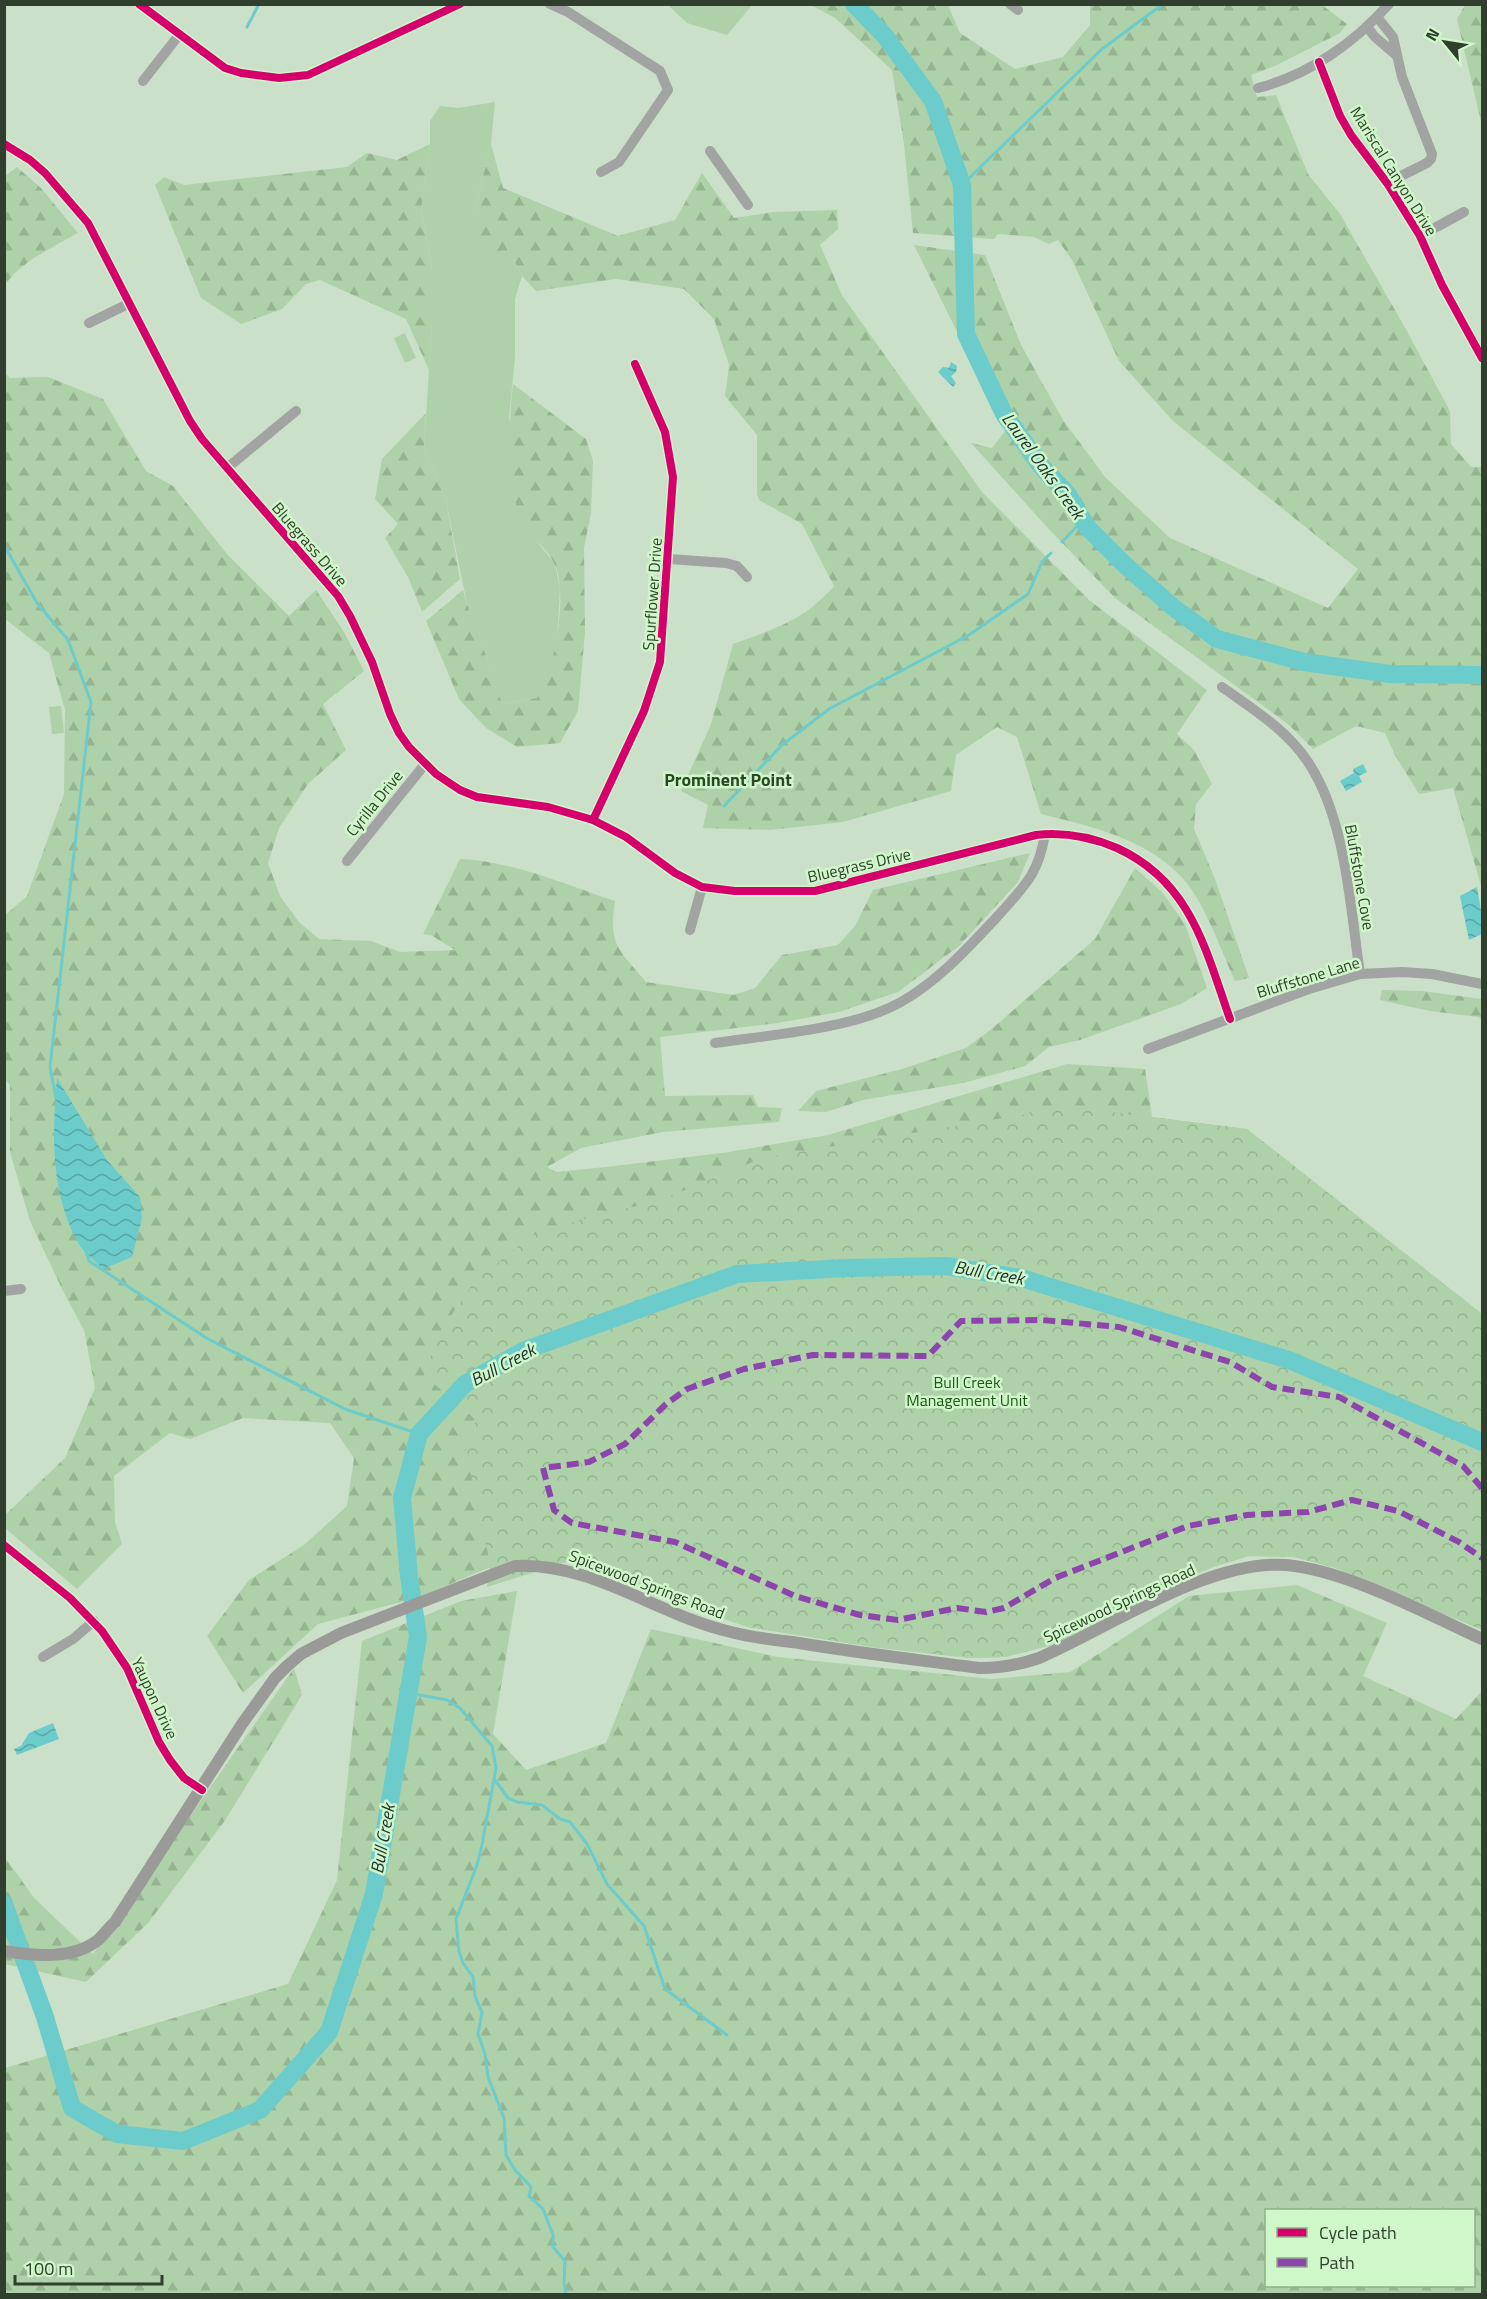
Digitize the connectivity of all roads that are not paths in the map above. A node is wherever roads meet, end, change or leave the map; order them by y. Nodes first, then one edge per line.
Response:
1 (139, 4) edge
2 (460, 4) edge
3 (550, 4) edge
4 (1389, 4) edge
5 (1377, 17) junction
6 (1367, 27) junction
7 (179, 34) junction
8 (1396, 56) junction
9 (1319, 62) junction
10 (143, 81) dead end
11 (1258, 88) dead end
12 (4, 144) edge
13 (710, 151) dead end
14 (601, 172) dead end
15 (1387, 183) junction
16 (748, 205) dead end
17 (1464, 212) dead end
18 (1420, 236) junction
19 (128, 304) junction
20 (89, 323) dead end
21 (1482, 358) edge
22 (634, 364) dead end
23 (296, 411) dead end
24 (227, 468) junction
25 (669, 559) junction
26 (747, 577) dead end
27 (1222, 687) dead end
28 (425, 764) junction
29 (592, 820) junction
30 (1045, 834) junction
31 (347, 861) dead end
32 (702, 887) junction
33 (690, 930) dead end
34 (1360, 974) junction
35 (1482, 984) edge
36 (1230, 1018) junction
37 (715, 1043) dead end
38 (1148, 1048) dead end
39 (21, 1289) dead end
40 (4, 1291) edge
41 (4, 1545) edge
42 (94, 1621) junction
43 (1482, 1639) edge
44 (43, 1657) dead end
45 (202, 1790) junction
46 (4, 1951) edge

1 - 7 street
2 - 7 street
3 - 14 street
4 - 5 street
5 - 6 street
5 - 8 street
6 - 8 street
6 - 9 street
7 - 10 street
8 - 15 street
9 - 11 street
9 - 15 street, Mariscal Canyon Drive
12 - 19 street, Bluegrass Drive
13 - 16 street
15 - 18 street, Mariscal Canyon Drive
17 - 18 street
18 - 21 street, Mariscal Canyon Drive
19 - 20 street
19 - 24 street, Bluegrass Drive
22 - 25 street, Spurflower Drive
23 - 24 street
24 - 28 street, Bluegrass Drive
25 - 26 street
25 - 29 street, Spurflower Drive
27 - 34 street, Bluffstone Cove
28 - 29 street, Bluegrass Drive
28 - 31 street, Cyrilla Drive
29 - 32 street, Bluegrass Drive
30 - 32 street, Bluegrass Drive
30 - 36 street, Bluegrass Drive
30 - 37 street
32 - 33 street
34 - 35 street, Bluffstone Lane
34 - 36 street, Bluffstone Lane
36 - 38 street, Bluffstone Lane
39 - 40 street
41 - 42 street, Yaupon Drive
42 - 44 street
42 - 45 street, Yaupon Drive
43 - 45 main road, Spicewood Springs Road
45 - 46 main road, Spicewood Springs Road

